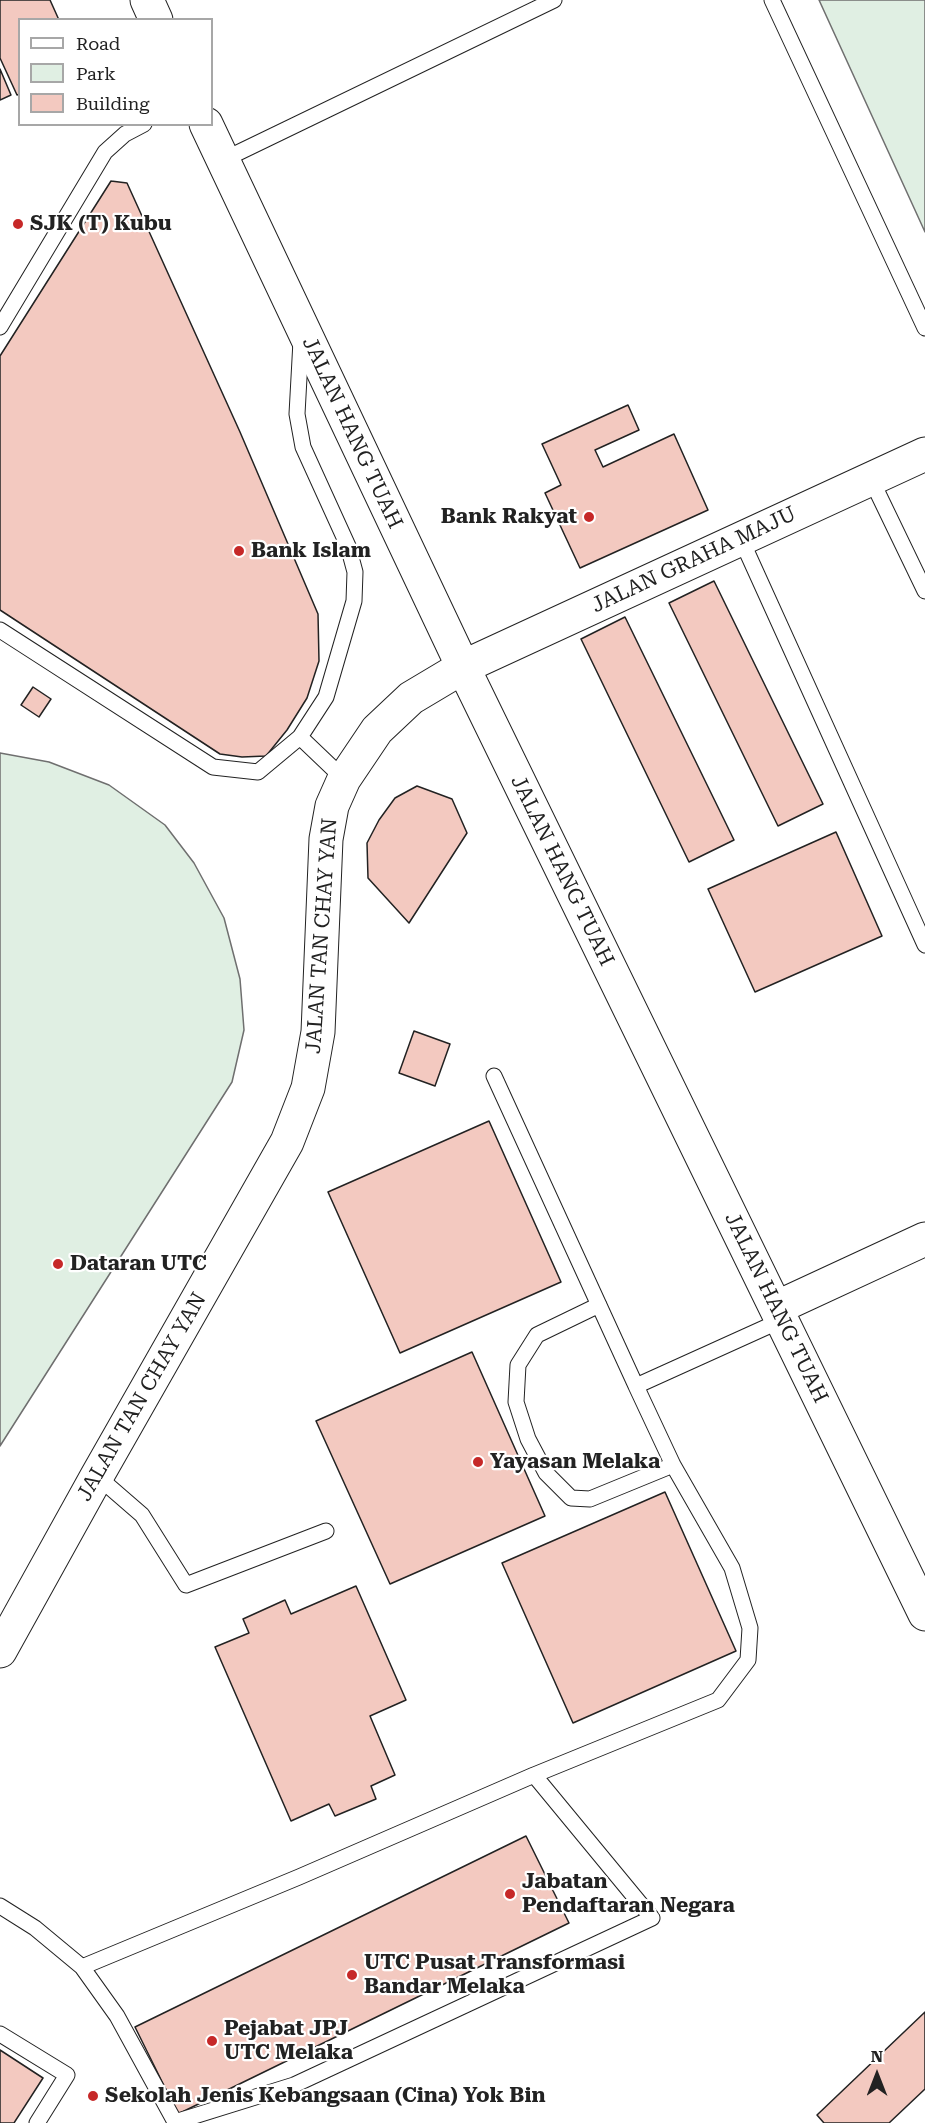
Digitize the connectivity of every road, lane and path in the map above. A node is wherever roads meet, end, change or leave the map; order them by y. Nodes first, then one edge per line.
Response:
1 (147, 0) edge
2 (554, 0) edge
3 (772, 0) edge
4 (155, 18) edge
5 (140, 126) edge
6 (207, 126) edge
7 (223, 160) junction
8 (0, 327) edge
9 (925, 328) edge
10 (302, 329) junction
11 (925, 454) edge
12 (871, 479) junction
13 (741, 539) junction
14 (925, 591) edge
15 (0, 630) edge
16 (463, 666) junction
17 (300, 737) junction
18 (344, 779) junction
19 (925, 945) edge
20 (494, 1076) dead end
21 (925, 1239) edge
22 (599, 1305) junction
23 (779, 1314) junction
24 (636, 1386) junction
25 (673, 1465) junction
26 (97, 1476) junction
27 (326, 1531) dead end
28 (925, 1614) edge
29 (0, 1651) edge
30 (534, 1775) junction
31 (0, 1906) edge
32 (82, 1967) junction
33 (0, 2034) edge
34 (37, 2123) edge

1 - 4 main road
2 - 7 lane
3 - 9 lane
5 - 8 lane
6 - 7 main road, JALAN HANG TUAH
7 - 10 main road, JALAN HANG TUAH
10 - 16 main road, JALAN HANG TUAH
10 - 17 lane
11 - 12 main road, JALAN GRAHA MAJU
12 - 13 main road, JALAN GRAHA MAJU
12 - 14 lane
13 - 16 main road, JALAN GRAHA MAJU
13 - 19 lane
15 - 17 lane
16 - 18 main road, JALAN TAN CHAY YAN
16 - 23 main road, JALAN HANG TUAH
17 - 18 lane
18 - 26 main road, JALAN TAN CHAY YAN
20 - 22 lane
21 - 23 main road
22 - 24 lane
22 - 25 lane
23 - 24 lane
23 - 28 main road, JALAN HANG TUAH
24 - 25 lane
25 - 30 lane
26 - 27 lane
26 - 29 main road, JALAN TAN CHAY YAN
30 - 32 lane
30 - 32 lane
31 - 32 lane
33 - 34 lane

